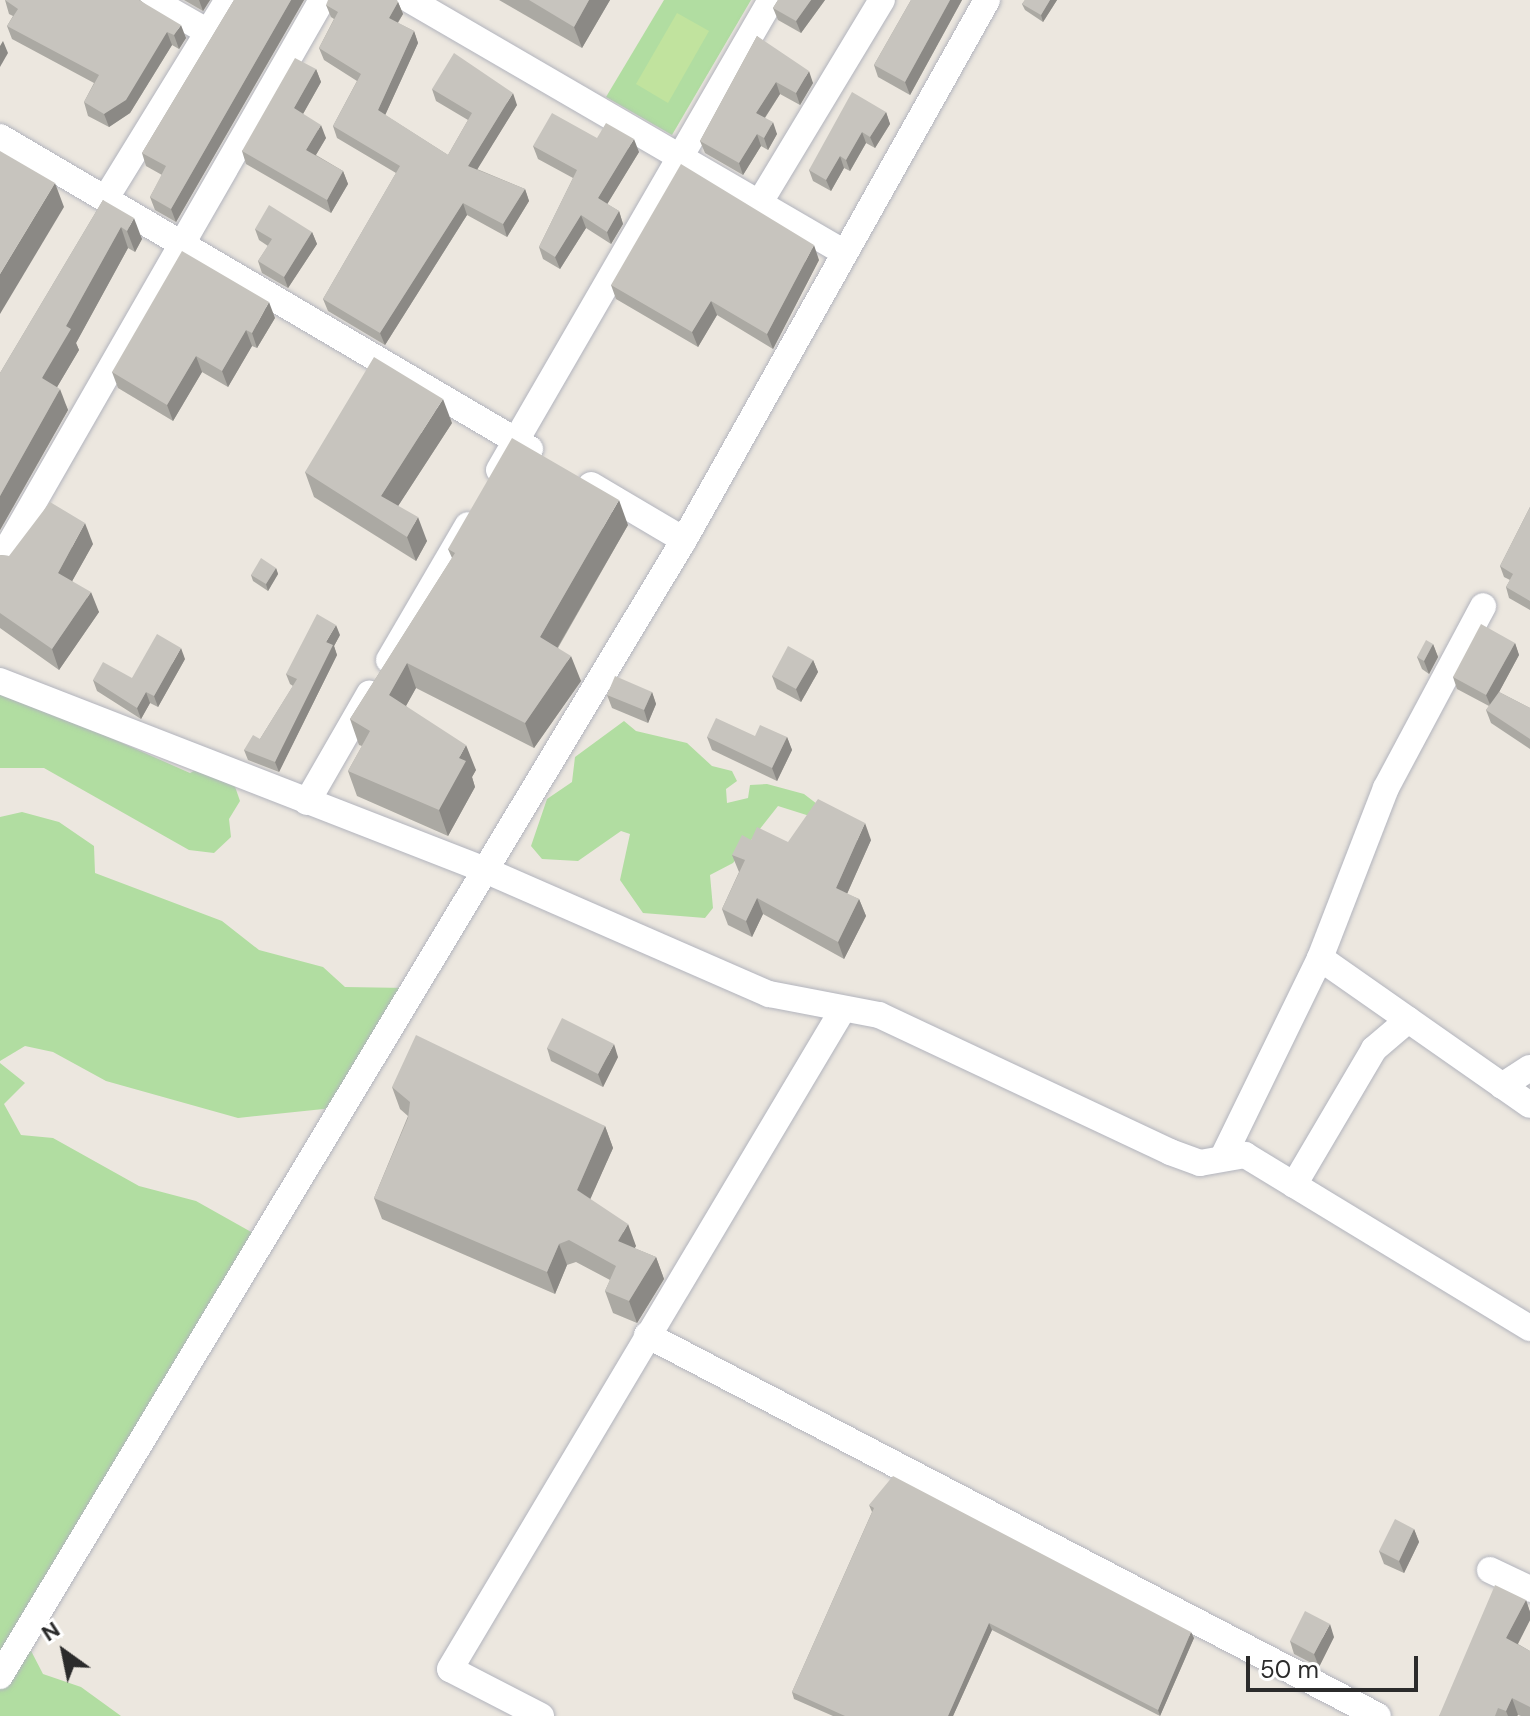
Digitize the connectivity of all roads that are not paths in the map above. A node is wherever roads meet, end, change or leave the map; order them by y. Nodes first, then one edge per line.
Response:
1 (152, 0) edge
2 (228, 0) edge
3 (322, 0) edge
4 (410, 0) edge
5 (771, 0) edge
6 (882, 0) edge
7 (987, 0) edge
8 (208, 32) junction
9 (0, 137) edge
10 (679, 157) junction
11 (106, 198) junction
12 (760, 202) junction
13 (185, 242) junction
14 (845, 253) junction
15 (516, 440) junction
16 (684, 540) junction
17 (0, 561) edge
18 (1483, 606) dead end
19 (0, 681) edge
20 (307, 802) junction
21 (485, 870) junction
22 (1320, 958) junction
23 (842, 1011) junction
24 (1408, 1020) junction
25 (1530, 1068) edge
26 (1502, 1086) junction
27 (1530, 1105) edge
28 (1223, 1157) junction
29 (1294, 1185) junction
30 (1530, 1328) edge
31 (647, 1335) junction
32 (1490, 1570) dead end
33 (1530, 1589) edge
34 (0, 1676) edge
35 (541, 1716) edge
36 (1378, 1716) edge

1 - 8 street
2 - 8 street
3 - 13 street
4 - 10 street
5 - 10 street
6 - 12 street
7 - 14 street
8 - 11 street
9 - 11 street
10 - 12 street
10 - 15 street
11 - 13 street
12 - 14 street
13 - 15 street
13 - 17 street
14 - 16 street
15 - 16 street
15 - 20 street
16 - 21 street
18 - 22 street
19 - 20 street
20 - 21 street
21 - 23 street
21 - 34 street
22 - 24 street
22 - 28 street
23 - 28 street
23 - 31 street
24 - 26 street
24 - 29 street
25 - 26 street
26 - 27 street
28 - 29 street
29 - 30 street
31 - 35 street
31 - 36 street
32 - 33 street

